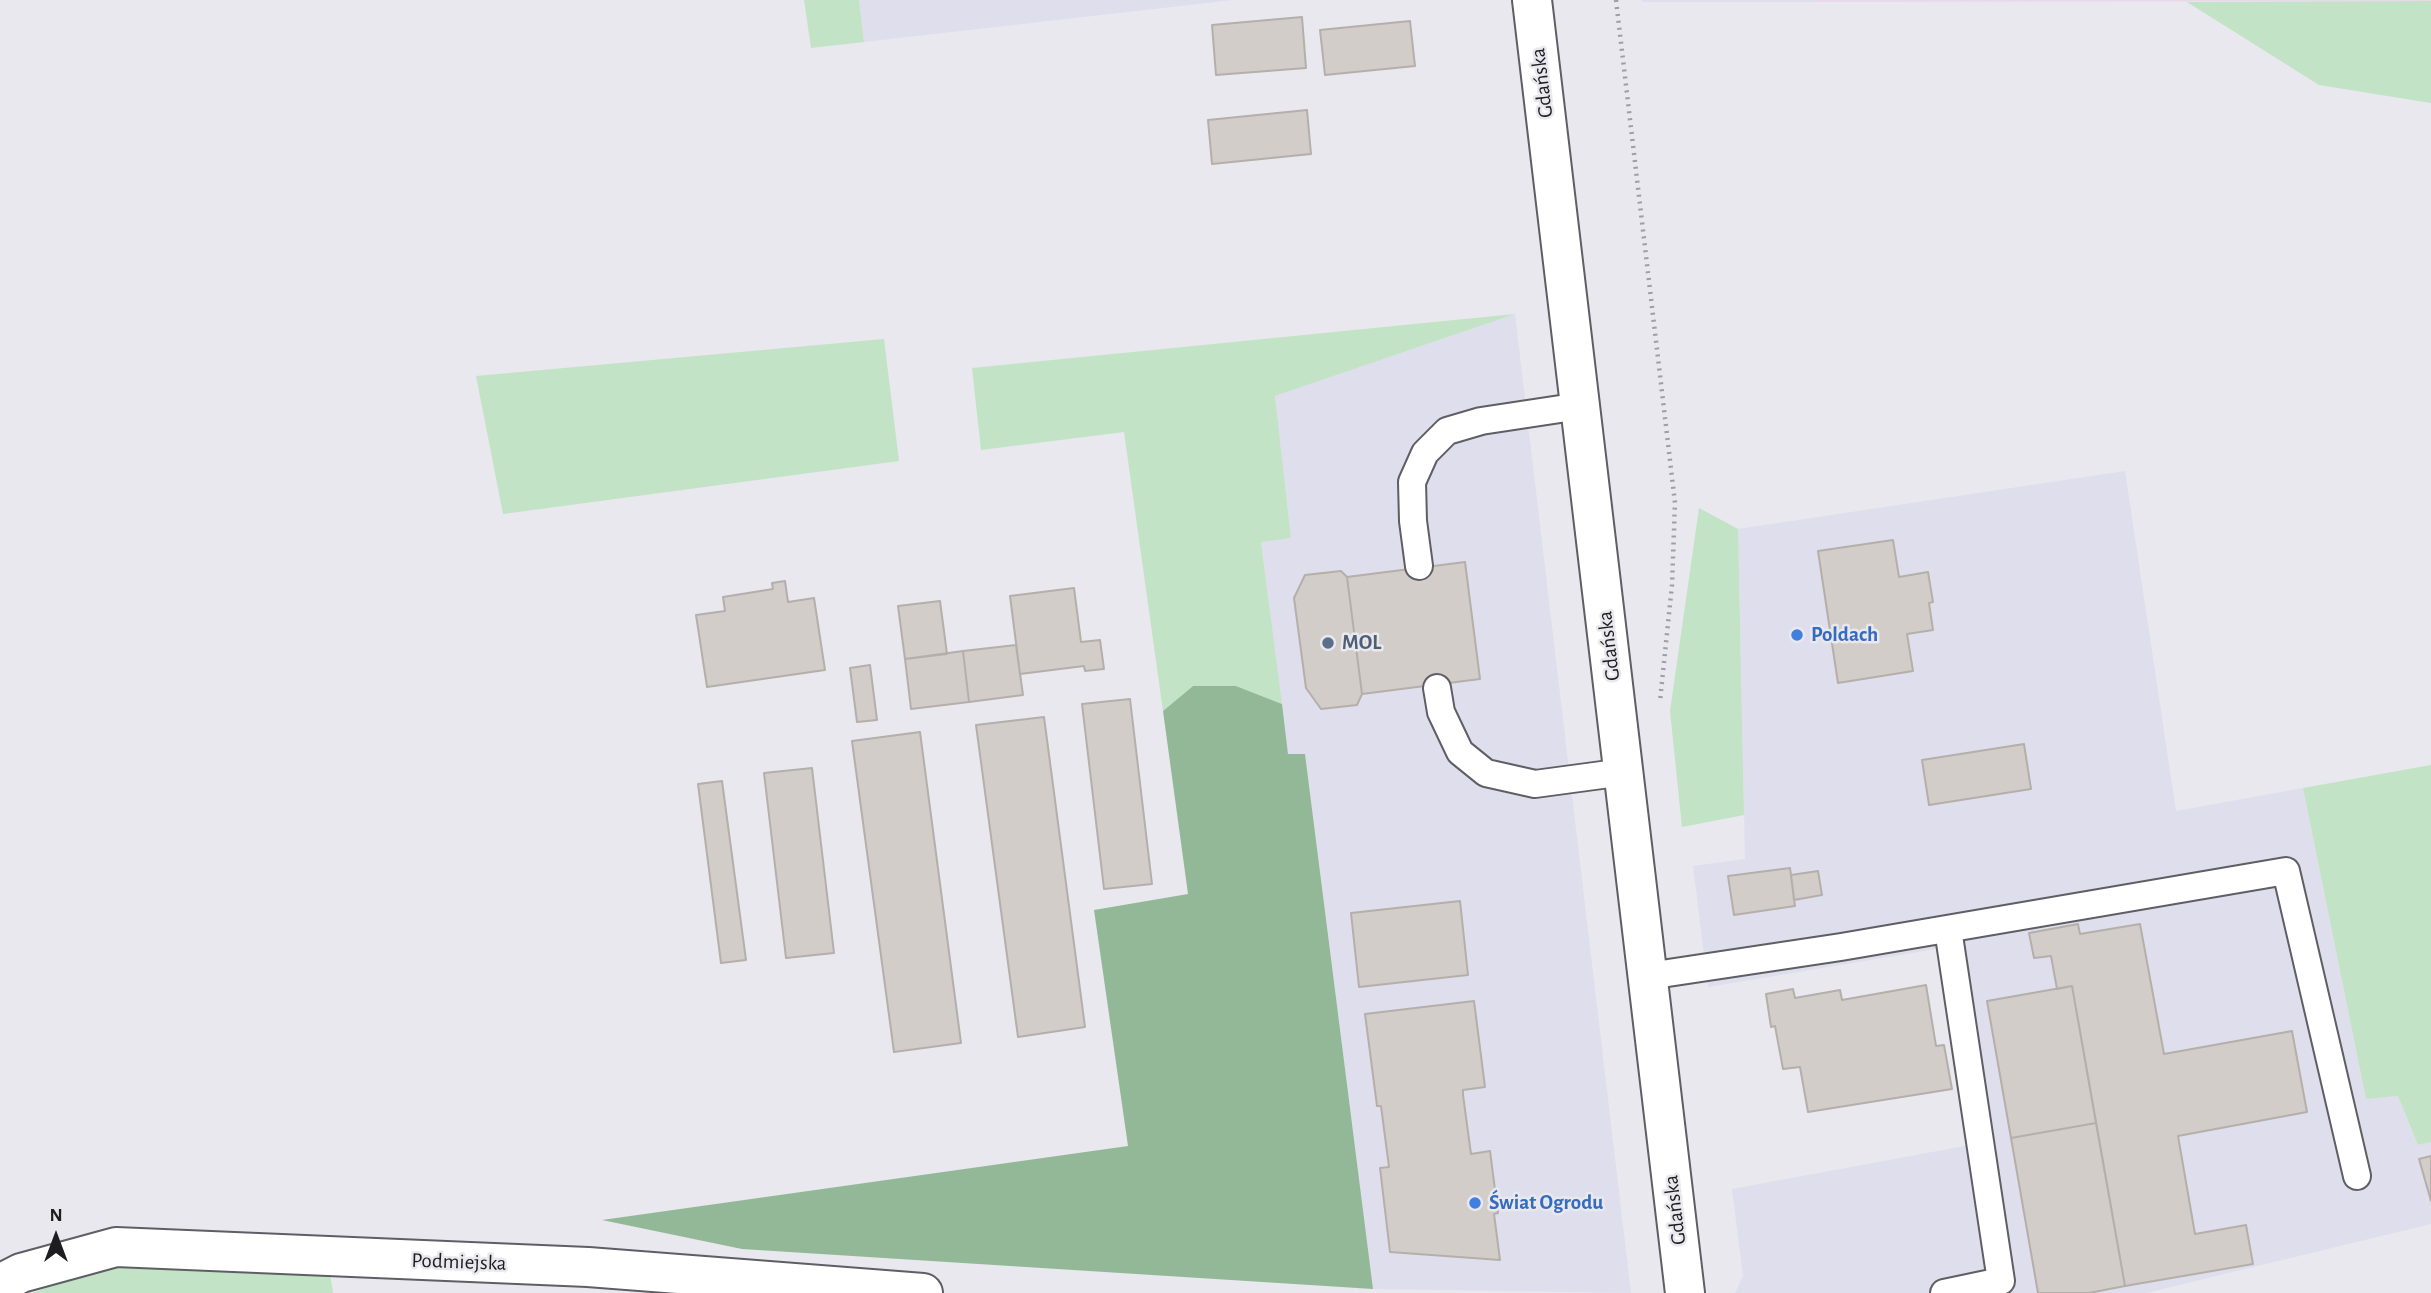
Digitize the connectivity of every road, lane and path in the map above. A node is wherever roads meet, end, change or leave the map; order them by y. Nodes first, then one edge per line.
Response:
1 (1532, 0) edge
2 (1616, 0) edge
3 (1580, 406) junction
4 (1419, 566) dead end
5 (1672, 585) dead end
6 (1437, 688) dead end
7 (1624, 772) junction
8 (1948, 929) junction
9 (1648, 976) junction
10 (2357, 1176) dead end
11 (590, 1280) edge
12 (0, 1284) edge
13 (923, 1293) edge
14 (1685, 1293) edge
15 (1944, 1293) edge

1 - 3 main road, Gdańska
2 - 5 path
3 - 4 lane
3 - 7 main road, Gdańska
6 - 7 lane
7 - 9 main road, Gdańska
8 - 9 lane
8 - 10 lane
8 - 15 lane
9 - 14 main road, Gdańska
11 - 12 main road, Podmiejska
11 - 13 main road, Podmiejska

